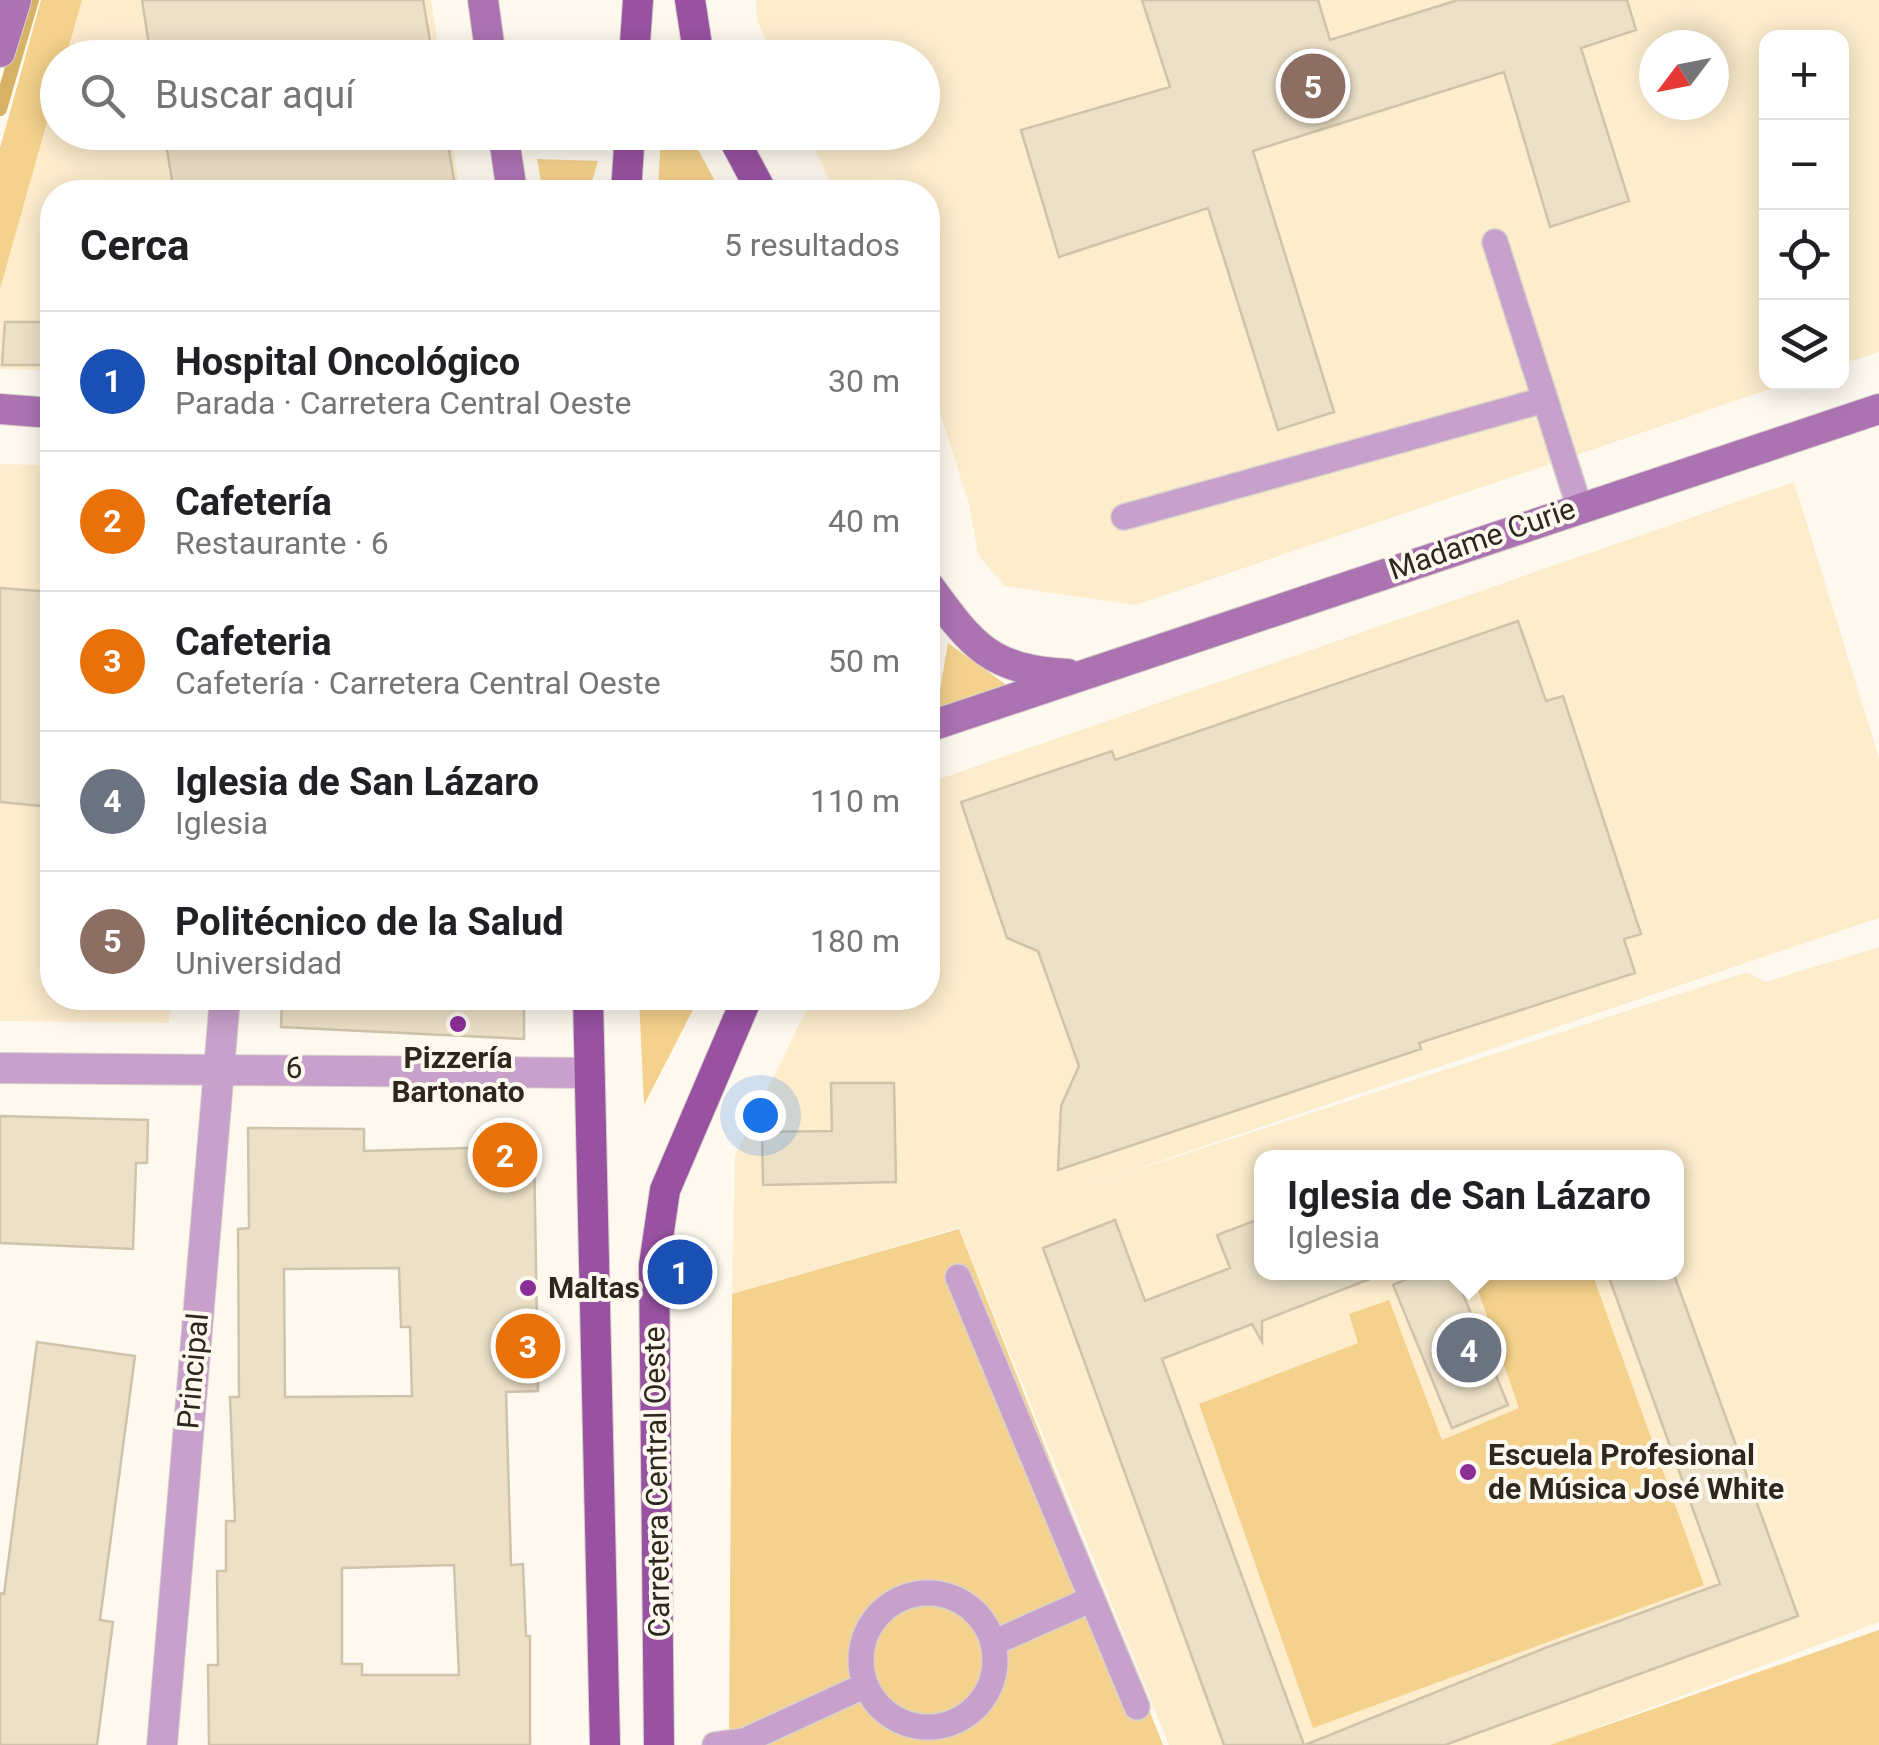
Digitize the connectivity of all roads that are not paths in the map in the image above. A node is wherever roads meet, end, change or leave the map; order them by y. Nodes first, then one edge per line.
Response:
1 (16, 0) edge
2 (482, 0) edge
3 (638, 0) edge
4 (690, 0) edge
5 (489, 40) edge
6 (635, 40) edge
7 (696, 40) edge
8 (0, 52) edge
9 (506, 150) edge
10 (629, 150) edge
11 (740, 150) edge
12 (510, 180) edge
13 (627, 180) edge
14 (756, 180) edge
15 (1494, 242) dead end
16 (1544, 400) junction
17 (1879, 409) edge
18 (0, 410) edge
19 (40, 412) edge
20 (1580, 506) junction
21 (1124, 516) dead end
22 (940, 600) edge
23 (1086, 674) junction
24 (940, 723) edge
25 (224, 1010) edge
26 (588, 1010) edge
27 (742, 1010) edge
28 (218, 1067) junction
29 (0, 1068) edge
30 (588, 1073) junction
31 (958, 1277) dead end
32 (1092, 1599) junction
33 (993, 1643) junction
34 (866, 1685) junction
35 (1137, 1707) dead end
36 (162, 1745) edge
37 (605, 1745) edge
38 (659, 1745) edge
39 (715, 1745) edge

1 - 8 main road
2 - 5 main road
3 - 6 main road
4 - 7 main road
9 - 12 main road
10 - 13 main road
11 - 14 main road
15 - 16 lane
16 - 20 lane
16 - 21 lane
17 - 20 main road, Madame Curie
18 - 19 main road
20 - 23 main road, Madame Curie
22 - 23 main road, Madame Curie
23 - 24 main road, Madame Curie
25 - 28 street, Principal
26 - 30 main road, Carretera Central Oeste
27 - 38 main road, Carretera Central Oeste
28 - 29 street, 6
28 - 30 street, 6
28 - 36 street, Principal
30 - 37 main road, Carretera Central Oeste
31 - 32 lane
32 - 33 lane
32 - 35 lane
33 - 34 lane
33 - 34 lane
34 - 39 lane

